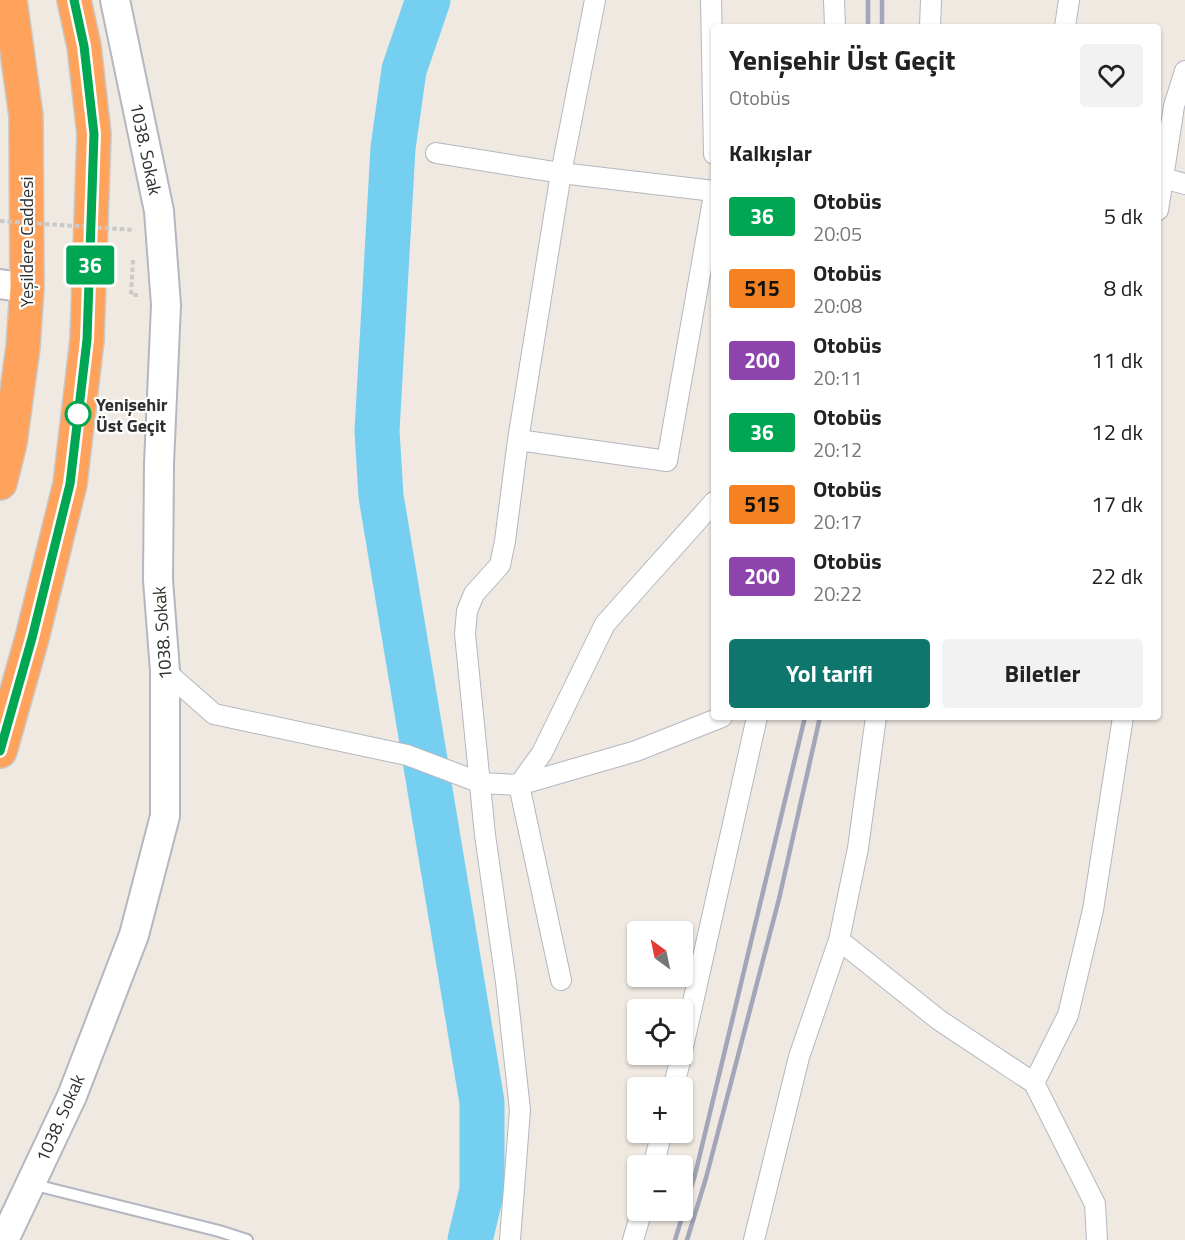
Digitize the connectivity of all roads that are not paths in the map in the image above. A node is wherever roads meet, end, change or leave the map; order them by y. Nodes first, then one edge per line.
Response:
1 (10, 0) edge
2 (74, 0) edge
3 (115, 0) edge
4 (596, 0) edge
5 (711, 0) edge
6 (834, 0) edge
7 (931, 0) edge
8 (1069, 0) edge
9 (711, 24) edge
10 (835, 24) edge
11 (930, 24) edge
12 (1065, 24) edge
13 (1185, 71) edge
14 (436, 153) dead end
15 (561, 173) junction
16 (1163, 178) junction
17 (1185, 184) edge
18 (1161, 191) edge
19 (711, 193) edge
20 (711, 210) edge
21 (14, 286) edge
22 (518, 440) junction
23 (0, 483) edge
24 (711, 505) edge
25 (165, 671) junction
26 (714, 720) edge
27 (756, 720) edge
28 (876, 720) edge
29 (1123, 720) edge
30 (0, 751) edge
31 (475, 780) junction
32 (519, 785) junction
33 (839, 940) junction
34 (561, 980) dead end
35 (693, 1004) edge
36 (1034, 1083) junction
37 (30, 1184) junction
38 (639, 1221) edge
39 (4, 1240) edge
40 (247, 1240) edge
41 (510, 1240) edge
42 (633, 1240) edge
43 (754, 1240) edge
44 (1097, 1240) edge

1 - 21 highway, Yeşildere Caddesi
2 - 30 highway
3 - 25 street, 1038. Sokak
4 - 15 street
5 - 9 street
6 - 10 street
7 - 11 street
8 - 12 street
13 - 16 street
14 - 15 street
15 - 19 street
15 - 22 street
16 - 17 street
16 - 18 street
20 - 22 street
21 - 23 highway, Yeşildere Caddesi
22 - 31 street
24 - 32 street
25 - 31 street
25 - 37 street, 1038. Sokak
26 - 32 street
27 - 35 street
28 - 33 street
29 - 36 street
31 - 32 street
31 - 41 street
32 - 34 street
33 - 36 street
33 - 43 street
36 - 44 street
37 - 39 street, 1038. Sokak
37 - 40 lane
38 - 42 street

